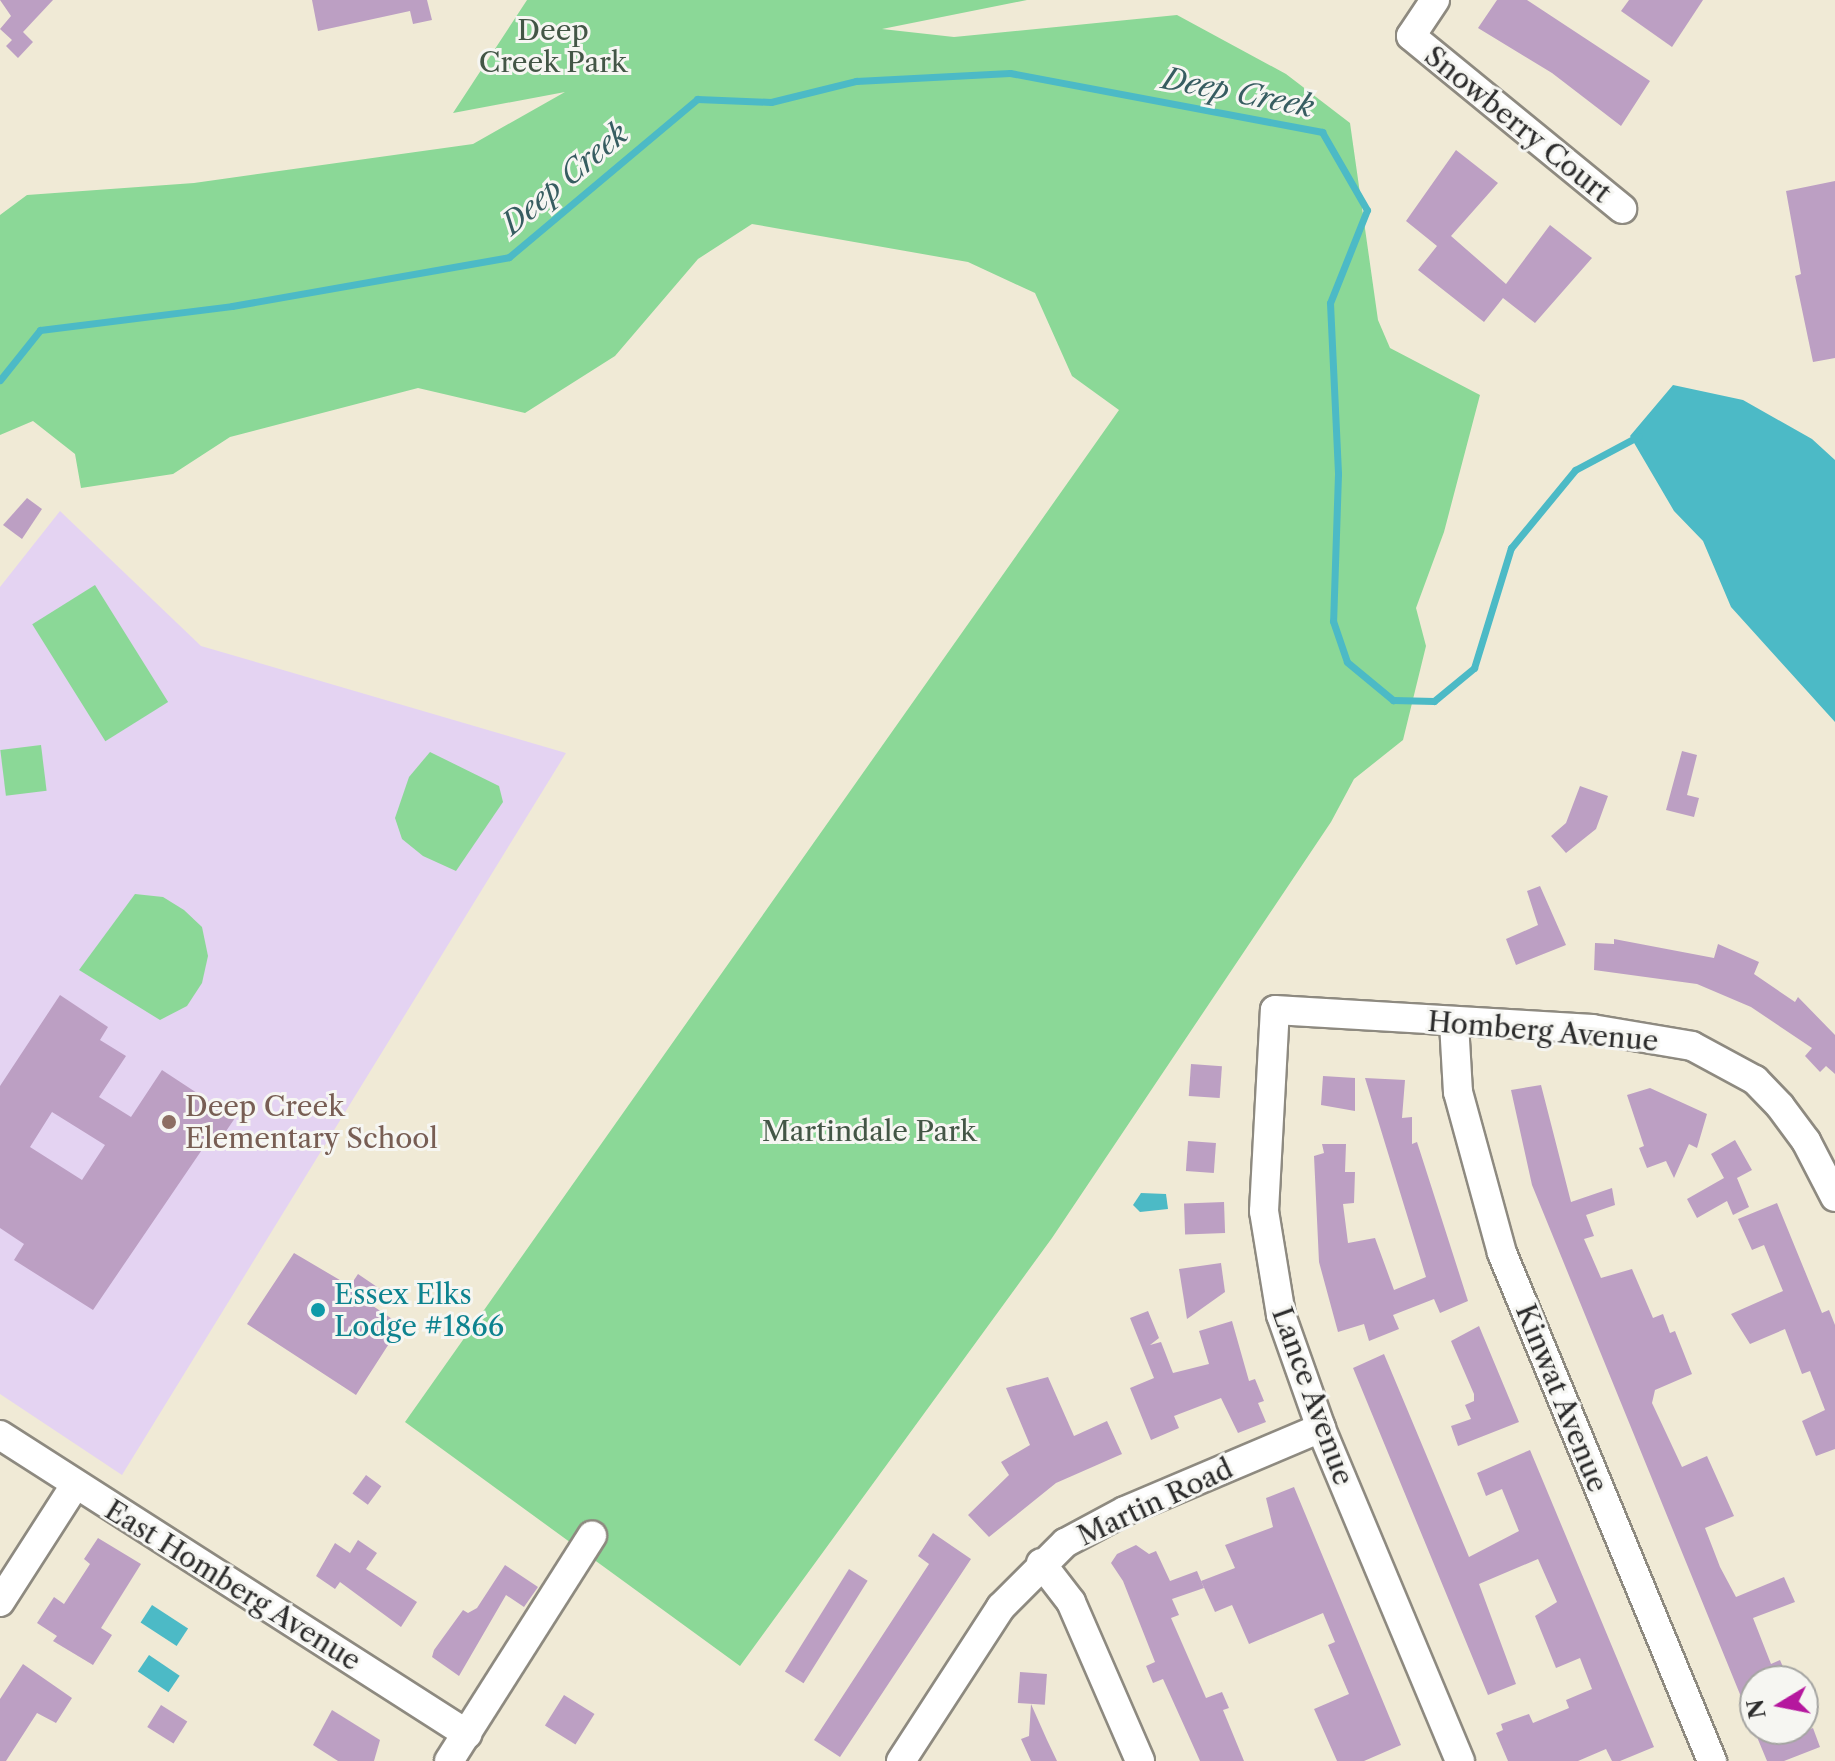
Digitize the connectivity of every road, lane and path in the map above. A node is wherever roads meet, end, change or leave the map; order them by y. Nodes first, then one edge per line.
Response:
1 (1435, 0) edge
2 (1622, 209) dead end
3 (1275, 1010) joint
4 (1454, 1023) junction
5 (1835, 1197) edge
6 (1321, 1428) junction
7 (0, 1435) edge
8 (75, 1485) junction
9 (592, 1536) dead end
10 (1041, 1563) junction
11 (0, 1602) edge
12 (467, 1734) junction
13 (449, 1761) edge
14 (901, 1761) edge
15 (1140, 1761) edge
16 (1460, 1761) edge
17 (1712, 1761) edge

1 - 2 street, Snowberry Court
3 - 4 street, Homberg Avenue
3 - 6 street, Lance Avenue
4 - 5 street, Homberg Avenue
4 - 17 street, Kinwat Avenue
6 - 10 street, Martin Road
6 - 16 street, Lance Avenue
7 - 8 street, East Homberg Avenue
8 - 11 street
8 - 12 street, East Homberg Avenue
9 - 12 street
10 - 14 street, Martin Road
10 - 15 street
12 - 13 street

